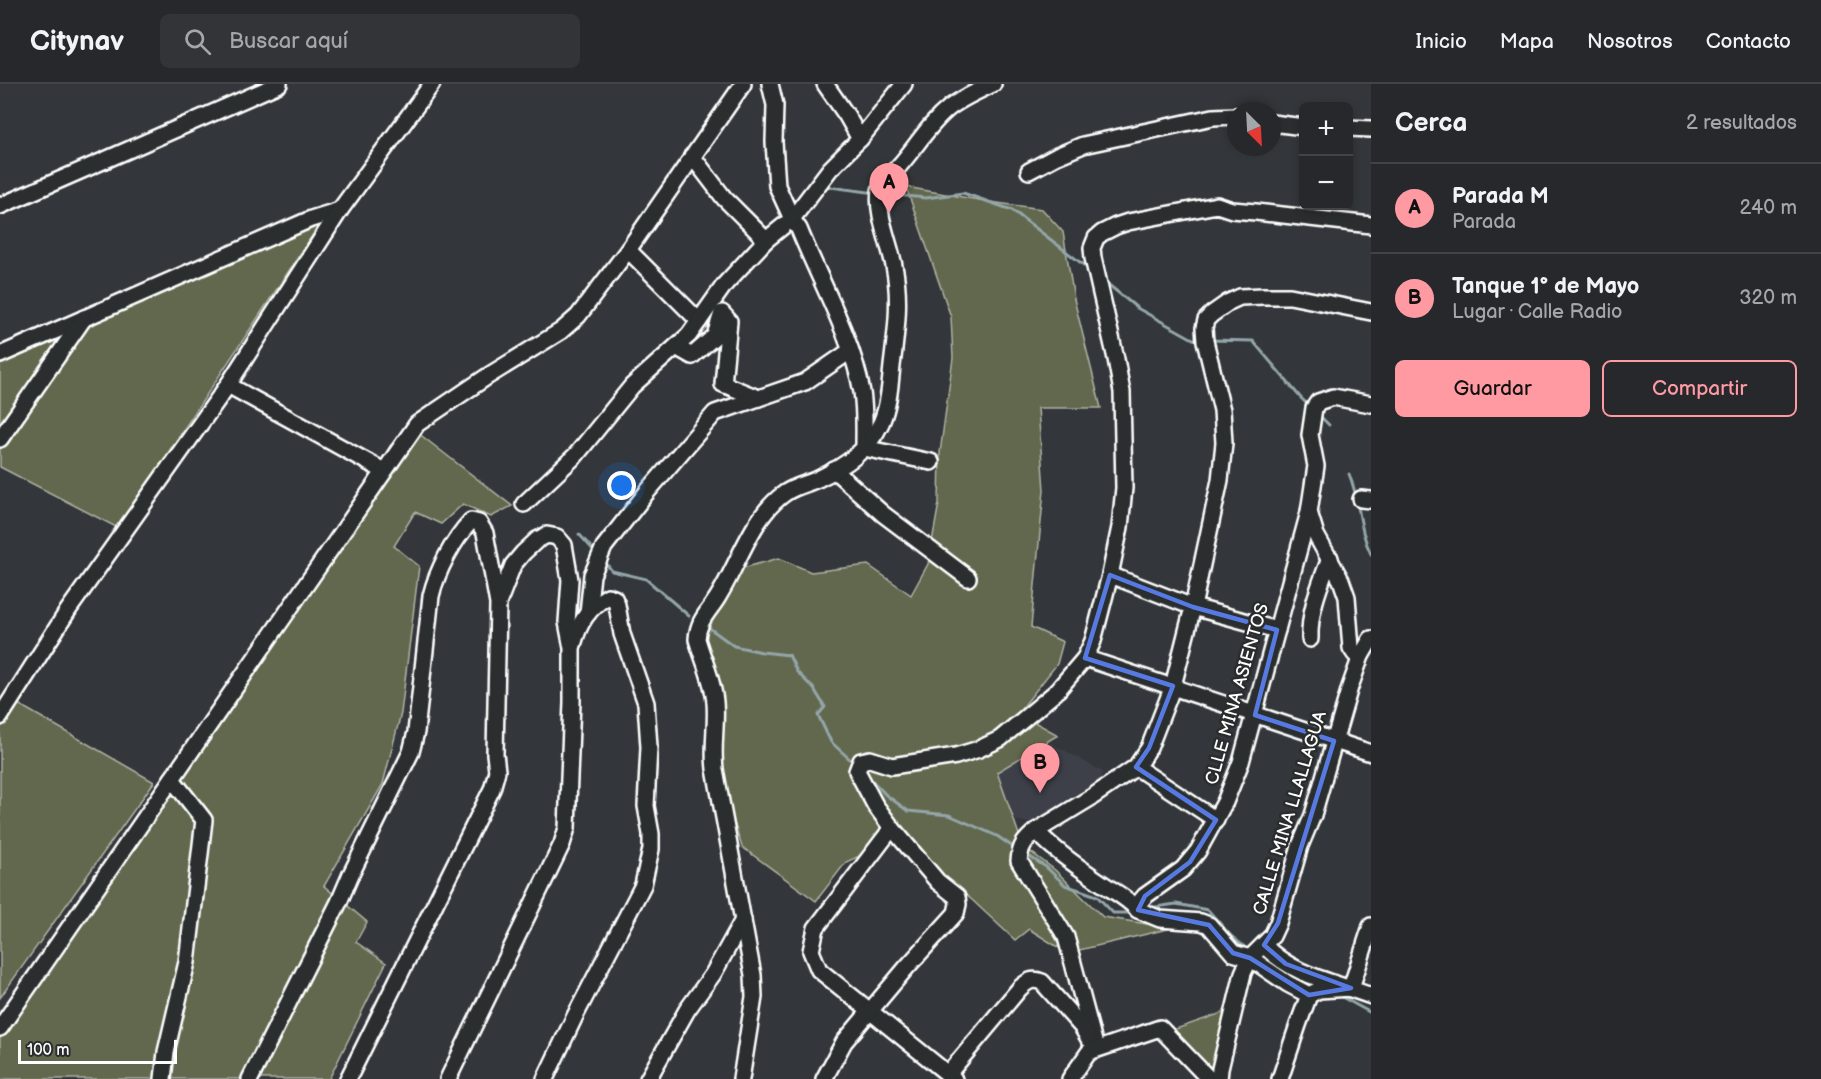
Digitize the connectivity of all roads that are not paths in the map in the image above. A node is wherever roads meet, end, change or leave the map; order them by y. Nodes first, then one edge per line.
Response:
1 (279, 84) edge
2 (432, 84) edge
3 (743, 84) edge
4 (770, 84) edge
5 (825, 84) edge
6 (904, 84) edge
7 (993, 84) edge
8 (1227, 116) edge
9 (1281, 124) edge
10 (1299, 126) edge
11 (1353, 128) edge
12 (1371, 129) edge
13 (860, 140) junction
14 (692, 156) junction
15 (1029, 171) dead end
16 (0, 206) edge
17 (340, 210) junction
18 (792, 219) junction
19 (1371, 225) edge
20 (766, 240) junction
21 (628, 250) junction
22 (1371, 312) edge
23 (84, 318) junction
24 (699, 321) junction
25 (676, 347) junction
26 (850, 351) junction
27 (0, 356) edge
28 (228, 385) junction
29 (758, 398) junction
30 (1371, 404) edge
31 (0, 439) edge
32 (864, 448) junction
33 (931, 462) dead end
34 (834, 470) junction
35 (384, 471) junction
36 (524, 504) dead end
37 (1309, 512) junction
38 (1330, 558) junction
39 (1110, 575) junction
40 (968, 578) dead end
41 (498, 604) junction
42 (1193, 607) junction
43 (588, 613) junction
44 (1277, 630) junction
45 (1310, 639) dead end
46 (1371, 639) edge
47 (572, 648) junction
48 (1361, 656) junction
49 (1085, 658) junction
50 (1173, 686) junction
51 (1255, 715) junction
52 (0, 717) edge
53 (1334, 741) junction
54 (1371, 753) edge
55 (1136, 767) junction
56 (172, 779) junction
57 (1216, 820) junction
58 (892, 828) junction
59 (1036, 831) junction
60 (1138, 910) junction
61 (743, 920) junction
62 (1371, 926) edge
63 (1264, 945) junction
64 (1250, 958) junction
65 (1351, 988) junction
66 (1309, 995) junction
67 (1371, 996) edge
68 (870, 1012) junction
69 (3, 1019) edge
70 (1096, 1049) junction
71 (951, 1076) edge
72 (1201, 1076) edge
73 (163, 1079) edge
74 (250, 1079) edge
75 (348, 1079) edge
76 (448, 1079) edge
77 (545, 1079) edge
78 (648, 1079) edge
79 (741, 1079) edge
80 (824, 1079) edge
81 (1070, 1079) edge
82 (1219, 1079) edge
83 (1280, 1079) edge

1 - 16 street
2 - 17 street
3 - 14 street
4 - 18 street
5 - 13 street
6 - 13 street
7 - 32 street
8 - 15 street
9 - 10 street
11 - 12 street
13 - 18 street
14 - 20 street
14 - 21 street
17 - 23 street
17 - 28 street
18 - 20 street
18 - 26 street
19 - 39 street
20 - 24 street
21 - 24 street
21 - 35 street
22 - 42 street
23 - 27 street
23 - 31 street
24 - 25 street
25 - 29 street
25 - 36 street
26 - 29 street
26 - 32 street
28 - 35 street
28 - 52 street
29 - 43 street
30 - 37 street, CLLE MINA ASIENTOS
32 - 33 street
32 - 34 street
34 - 40 street
34 - 61 street
35 - 56 street
37 - 38 street
37 - 44 street, CLLE MINA ASIENTOS
38 - 45 street
38 - 48 street
39 - 42 street
39 - 49 street
41 - 47 street
41 - 74 street
41 - 75 street
42 - 44 street
42 - 50 street
43 - 47 street
43 - 77 street
44 - 51 street, CLLE MINA ASIENTOS
46 - 48 street, CALLE MINA LLALLAGUA
47 - 76 street
48 - 53 street, CALLE MINA LLALLAGUA
49 - 50 street
49 - 58 street
50 - 51 street
50 - 55 street
51 - 53 street
51 - 57 street, CLLE MINA ASIENTOS
53 - 54 street
53 - 63 street, CALLE MINA LLALLAGUA
55 - 57 street
55 - 59 street
56 - 69 street
56 - 73 street
57 - 60 street, CLLE MINA ASIENTOS
58 - 68 street
58 - 68 street
59 - 60 street
59 - 70 street
60 - 64 street
61 - 78 street
61 - 79 street
62 - 65 street
63 - 64 street, CALLE MINA LLALLAGUA
63 - 65 street
64 - 66 street
64 - 82 street, CALLE MINA LLALLAGUA
65 - 66 street
65 - 67 street
66 - 83 street
68 - 71 street
68 - 80 street
70 - 71 street
70 - 72 street
70 - 81 street

